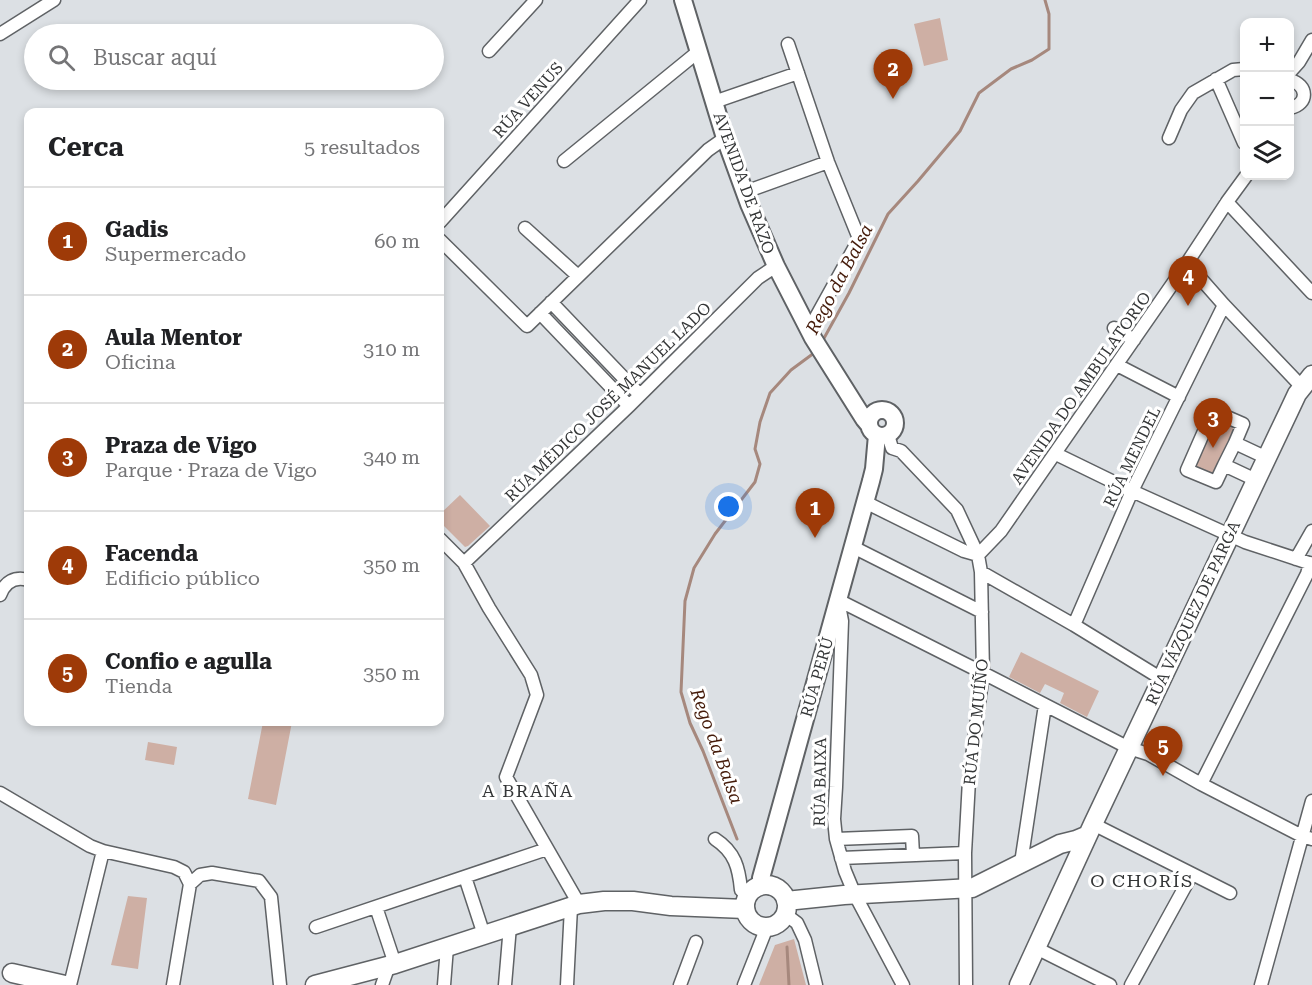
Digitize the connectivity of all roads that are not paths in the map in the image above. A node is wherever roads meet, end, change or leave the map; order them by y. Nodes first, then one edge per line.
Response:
1 (54, 0) edge
2 (536, 0) edge
3 (640, 0) edge
4 (684, 0) edge
5 (0, 34) edge
6 (1312, 40) edge
7 (788, 44) dead end
8 (489, 51) dead end
9 (699, 51) junction
10 (1299, 62) junction
11 (1294, 68) edge
12 (1240, 69) edge
13 (798, 73) junction
14 (1216, 79) junction
15 (1301, 87) edge
16 (714, 102) junction
17 (1294, 107) edge
18 (1240, 132) edge
19 (725, 138) junction
20 (1168, 138) dead end
21 (564, 161) dead end
22 (828, 162) junction
23 (1243, 180) edge
24 (745, 192) junction
25 (1227, 202) junction
26 (444, 218) edge
27 (525, 228) dead end
28 (444, 244) edge
29 (1187, 263) junction
30 (776, 266) junction
31 (578, 276) junction
32 (1312, 292) edge
33 (551, 302) junction
34 (1224, 305) junction
35 (540, 313) junction
36 (807, 326) junction
37 (1114, 328) dead end
38 (1134, 340) junction
39 (597, 350) junction
40 (586, 360) junction
41 (1117, 365) junction
42 (1307, 381) edge
43 (640, 395) junction
44 (1179, 397) junction
45 (629, 406) junction
46 (883, 440) junction
47 (1235, 443) junction
48 (1056, 454) junction
49 (1267, 458) junction
50 (1224, 465) junction
51 (1256, 480) junction
52 (1132, 491) junction
53 (865, 502) junction
54 (1312, 531) edge
55 (1229, 535) junction
56 (444, 542) edge
57 (853, 547) junction
58 (978, 555) junction
59 (1296, 559) junction
60 (464, 563) junction
61 (1311, 563) edge
62 (981, 572) junction
63 (24, 579) edge
64 (0, 595) edge
65 (838, 600) junction
66 (982, 612) junction
67 (1074, 625) junction
68 (823, 657) junction
69 (840, 664) junction
70 (983, 673) junction
71 (1162, 679) junction
72 (1046, 705) junction
73 (1129, 748) junction
74 (1201, 784) junction
75 (0, 793) edge
76 (1312, 801) edge
77 (1084, 837) junction
78 (1307, 837) edge
79 (715, 839) dead end
80 (836, 839) junction
81 (547, 849) junction
82 (103, 851) junction
83 (965, 853) junction
84 (914, 855) junction
85 (841, 858) junction
86 (1021, 863) junction
87 (1192, 874) junction
88 (465, 877) junction
89 (190, 884) junction
90 (765, 885) junction
91 (966, 889) junction
92 (1230, 893) dead end
93 (855, 895) junction
94 (747, 902) junction
95 (575, 905) junction
96 (376, 907) junction
97 (786, 908) junction
98 (510, 926) junction
99 (316, 927) dead end
100 (767, 927) junction
101 (484, 935) junction
102 (696, 942) dead end
103 (447, 947) junction
104 (1036, 948) junction
105 (392, 965) junction
106 (9, 977) edge
107 (65, 985) edge
108 (70, 985) edge
109 (173, 985) edge
110 (280, 985) edge
111 (315, 985) edge
112 (382, 985) edge
113 (444, 985) edge
114 (506, 985) edge
115 (567, 985) edge
116 (680, 985) edge
117 (744, 985) edge
118 (816, 985) edge
119 (903, 985) edge
120 (966, 985) edge
121 (1019, 985) edge
122 (1110, 985) edge
123 (1131, 985) edge
124 (1261, 985) edge

1 - 5 street
2 - 8 street
3 - 26 street, RÚA VENUS
4 - 9 street, AVENIDA DE RAZO
6 - 10 street
7 - 13 street
9 - 16 street, AVENIDA DE RAZO
9 - 21 street
10 - 11 street
10 - 15 street
12 - 14 street
13 - 16 street
13 - 22 street
14 - 18 street
14 - 20 street
15 - 17 street
16 - 19 street, AVENIDA DE RAZO
19 - 24 street, AVENIDA DE RAZO
19 - 31 street
22 - 24 street
22 - 36 street
23 - 25 street, AVENIDA DO AMBULATORIO
24 - 30 street, AVENIDA DE RAZO
25 - 29 street, AVENIDA DO AMBULATORIO
25 - 32 street
27 - 31 street
28 - 35 street
29 - 34 street
29 - 38 street, AVENIDA DO AMBULATORIO
30 - 36 street, AVENIDA DE RAZO
30 - 43 street, RÚA MÉDICO JOSÉ MANUEL LADO
31 - 33 street
33 - 35 street
33 - 39 street
34 - 42 street
34 - 44 street, RÚA MENDEL
35 - 40 street
36 - 46 street, AVENIDA DE RAZO
37 - 38 street
38 - 41 street, AVENIDA DO AMBULATORIO
39 - 40 street
39 - 43 street
40 - 45 street
41 - 44 street
41 - 48 street, AVENIDA DO AMBULATORIO
42 - 49 main road, RÚA VÁZQUEZ DE PARGA
43 - 45 street, RÚA MÉDICO JOSÉ MANUEL LADO
44 - 52 street, RÚA MENDEL
45 - 60 street, RÚA MÉDICO JOSÉ MANUEL LADO
46 - 53 street, RÚA PERÚ
46 - 58 street, RÚA DO MUÍÑO
47 - 49 street
47 - 50 street
47 - 50 street
48 - 52 street
48 - 58 street, AVENIDA DO AMBULATORIO
49 - 51 main road, RÚA VÁZQUEZ DE PARGA
50 - 51 street
51 - 55 main road, RÚA VÁZQUEZ DE PARGA
52 - 55 street
52 - 67 street, RÚA MENDEL
53 - 57 street, RÚA PERÚ
53 - 58 street
54 - 59 street
55 - 59 street
55 - 71 main road, RÚA VÁZQUEZ DE PARGA
56 - 60 street
57 - 65 street, RÚA PERÚ
57 - 66 street
58 - 62 street, RÚA DO MUÍÑO
59 - 61 street
60 - 81 street
61 - 74 street
62 - 66 street, RÚA DO MUÍÑO
62 - 67 street
63 - 64 street
65 - 68 street, RÚA PERÚ
65 - 69 street, RÚA BAIXA
65 - 70 street
66 - 70 street, RÚA DO MUÍÑO
67 - 71 street
68 - 69 street
68 - 90 street, RÚA PERÚ
69 - 80 street, RÚA BAIXA
70 - 72 street
70 - 83 street, RÚA DO MUÍÑO
71 - 73 main road, RÚA VÁZQUEZ DE PARGA
72 - 73 street
72 - 86 street
73 - 74 street
73 - 77 main road, RÚA VÁZQUEZ DE PARGA
74 - 78 street
75 - 82 street
76 - 78 street
77 - 86 main road
77 - 87 street
77 - 104 main road
78 - 124 street
79 - 94 street
80 - 84 street
80 - 85 street, RÚA BAIXA
81 - 88 street
81 - 95 street
82 - 89 street
82 - 108 street
83 - 84 street
83 - 91 street, RÚA DO MUÍÑO
84 - 85 street
85 - 93 street, RÚA BAIXA
86 - 91 main road
87 - 92 street
87 - 123 street
88 - 96 street
88 - 101 street
89 - 109 street
89 - 110 street
90 - 94 main road
90 - 97 main road
91 - 93 main road
91 - 120 street, RÚA DO MUÍÑO
93 - 97 main road
93 - 119 street, RÚA BAIXA
94 - 95 main road
94 - 100 main road
95 - 98 main road
95 - 115 street
96 - 99 street
96 - 105 street
97 - 100 main road
97 - 118 street
98 - 101 main road
98 - 114 street
100 - 117 street
101 - 103 main road
102 - 116 street
103 - 105 main road
103 - 113 street
104 - 121 main road
104 - 122 street
105 - 111 main road
105 - 112 street
106 - 107 main road

